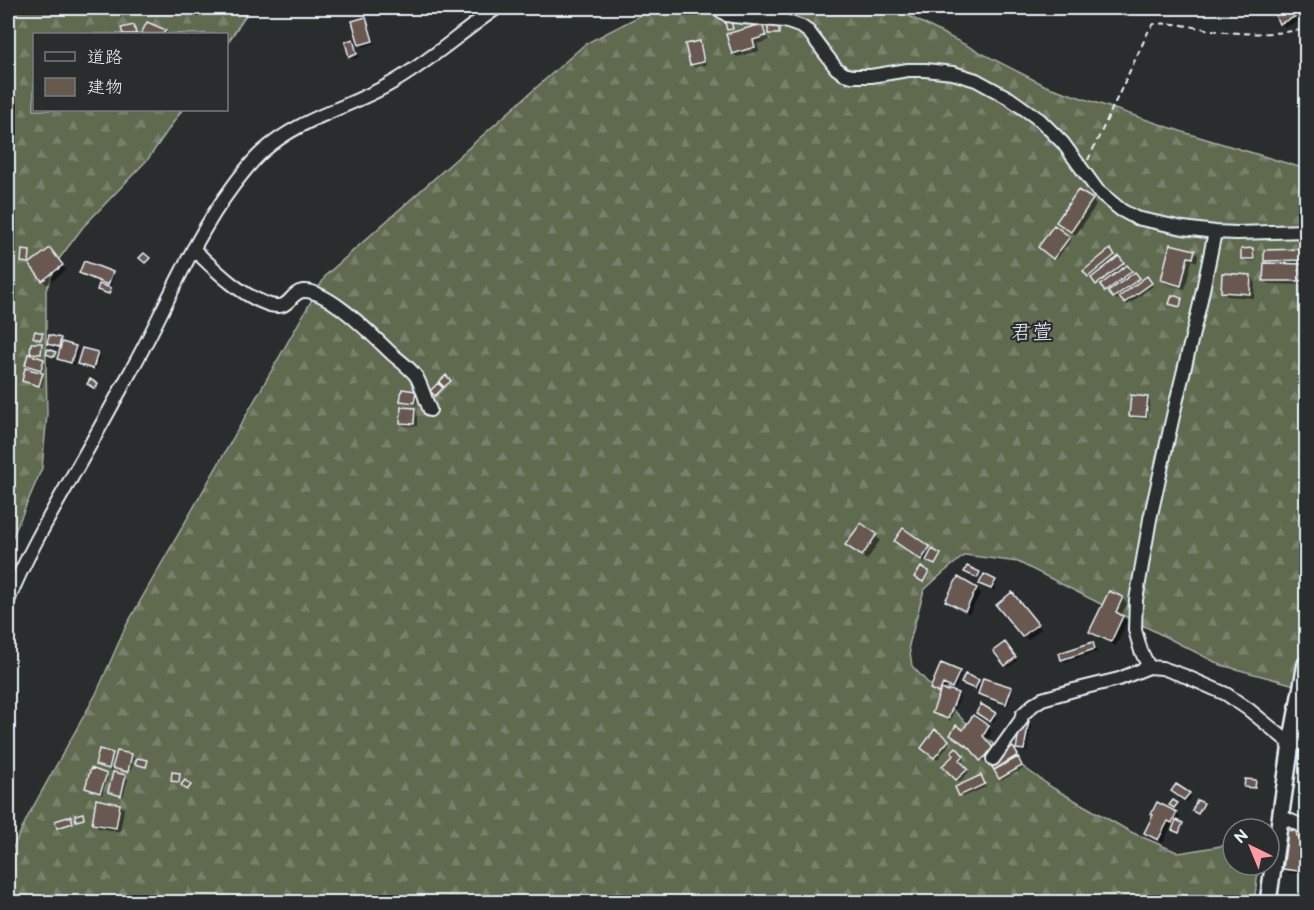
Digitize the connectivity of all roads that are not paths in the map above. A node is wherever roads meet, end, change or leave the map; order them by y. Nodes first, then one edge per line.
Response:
1 (497, 8) edge
2 (717, 8) edge
3 (1306, 231) edge
4 (1215, 232) junction
5 (193, 249) junction
6 (430, 410) dead end
7 (8, 601) edge
8 (1306, 664) edge
9 (1149, 667) junction
10 (1299, 743) edge
11 (993, 759) dead end
12 (1280, 816) junction
13 (1306, 829) edge
14 (1268, 903) edge

1 - 5 street
2 - 4 street
3 - 4 street
4 - 9 street
5 - 6 street
5 - 7 street
8 - 10 street
9 - 10 street
9 - 11 street
10 - 12 street
12 - 13 street
12 - 14 street

